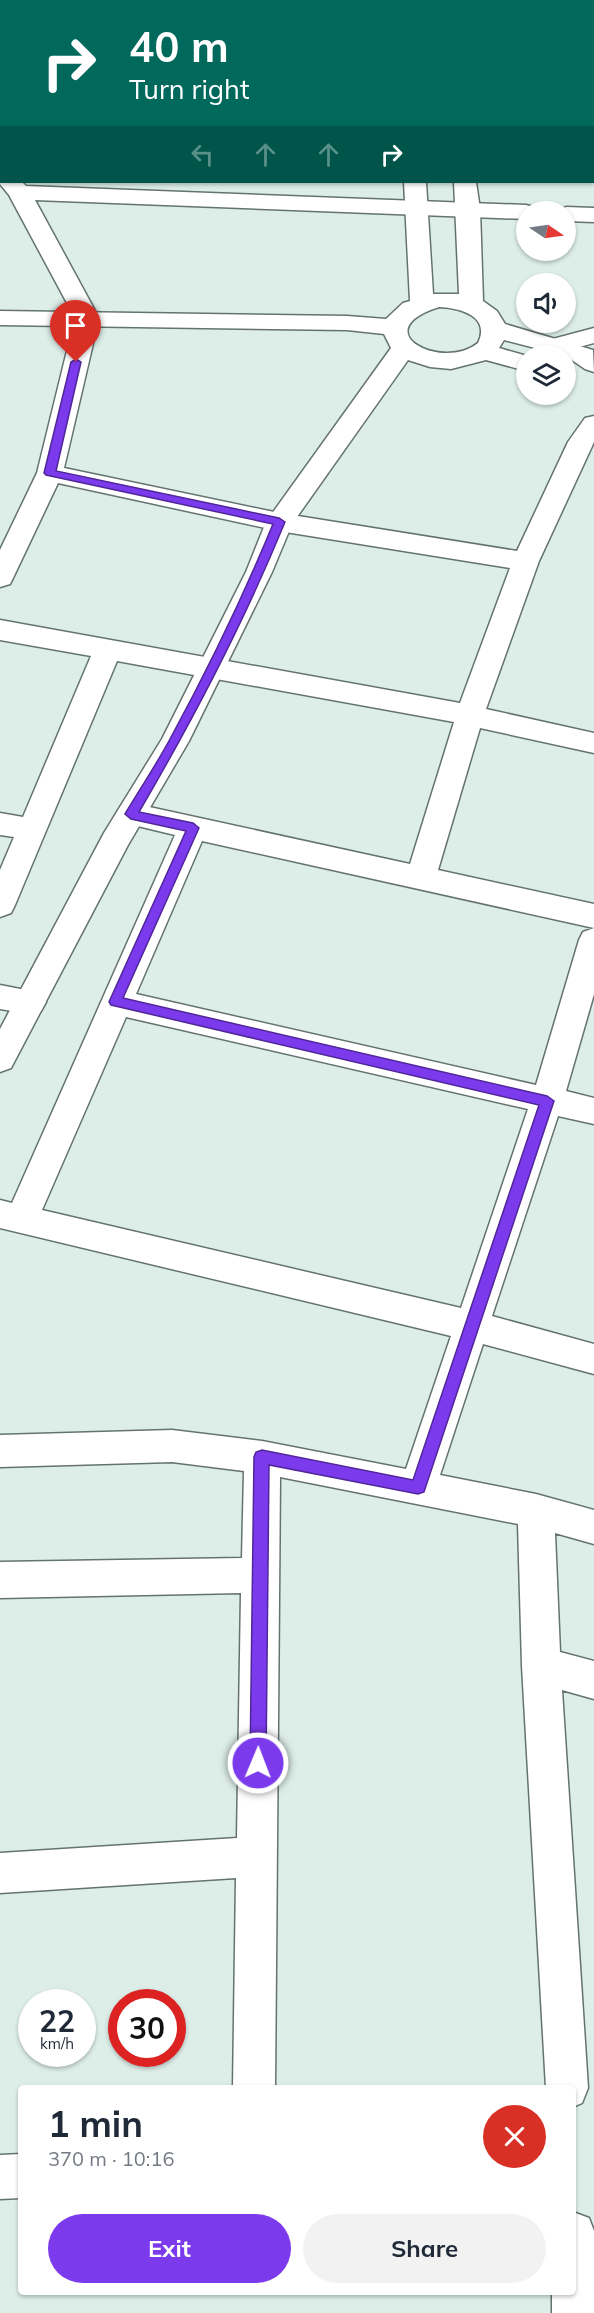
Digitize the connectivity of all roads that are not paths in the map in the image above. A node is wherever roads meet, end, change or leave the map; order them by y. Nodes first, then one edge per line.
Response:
1 (415, 183) edge
2 (465, 183) edge
3 (15, 187) edge
4 (416, 208) junction
5 (468, 209) junction
6 (516, 211) edge
7 (576, 214) edge
8 (594, 215) edge
9 (422, 303) junction
10 (471, 305) junction
11 (0, 318) edge
12 (87, 318) junction
13 (495, 329) junction
14 (594, 335) edge
15 (399, 338) junction
16 (551, 345) edge
17 (558, 345) edge
18 (484, 352) junction
19 (576, 353) edge
20 (516, 360) edge
21 (594, 364) edge
22 (576, 372) edge
23 (594, 373) edge
24 (594, 424) edge
25 (50, 473) junction
26 (279, 522) junction
27 (526, 561) junction
28 (0, 578) edge
29 (0, 630) edge
30 (108, 650) junction
31 (212, 668) junction
32 (470, 716) junction
33 (594, 743) edge
34 (131, 814) junction
35 (0, 824) edge
36 (193, 828) junction
37 (32, 829) junction
38 (420, 879) junction
39 (0, 905) edge
40 (594, 916) edge
41 (594, 940) edge
42 (15, 999) edge
43 (116, 1002) junction
44 (0, 1059) edge
45 (547, 1101) junction
46 (594, 1112) edge
47 (11, 1216) edge
48 (473, 1326) junction
49 (594, 1359) edge
50 (0, 1451) edge
51 (262, 1457) junction
52 (418, 1487) junction
53 (536, 1511) junction
54 (594, 1527) edge
55 (260, 1575) junction
56 (0, 1580) edge
57 (541, 1666) junction
58 (594, 1680) edge
59 (257, 1857) junction
60 (0, 1873) edge
61 (254, 2085) edge
62 (567, 2085) edge
63 (18, 2176) edge
64 (0, 2177) edge
65 (575, 2295) edge
66 (575, 2313) edge

1 - 4 street
2 - 5 street
3 - 4 street
3 - 12 street
4 - 5 street
4 - 9 street
5 - 6 street
5 - 10 street
7 - 8 street
9 - 10 street
9 - 15 street
10 - 13 street
11 - 12 street
12 - 15 street
12 - 25 street
13 - 16 street
13 - 18 street
14 - 17 street
15 - 18 street
15 - 26 street
18 - 20 street
19 - 21 street
22 - 23 street
24 - 27 street
25 - 26 street
25 - 28 street
26 - 27 street
26 - 31 street
27 - 32 street
29 - 30 street
30 - 31 street
30 - 37 street
31 - 32 street
31 - 34 street
32 - 33 street
32 - 38 street
34 - 36 street
34 - 42 street
35 - 37 street
36 - 38 street
36 - 43 street
37 - 39 street
38 - 40 street
41 - 45 street
42 - 44 street
43 - 45 street
43 - 47 street
45 - 46 street
45 - 48 street
47 - 48 street
48 - 49 street
48 - 52 street
50 - 51 street
51 - 52 street
51 - 55 street
52 - 53 street
53 - 54 street
53 - 57 street
55 - 56 street
55 - 59 street
57 - 58 street
57 - 62 street
59 - 60 street
59 - 61 street
63 - 64 street
65 - 66 street

